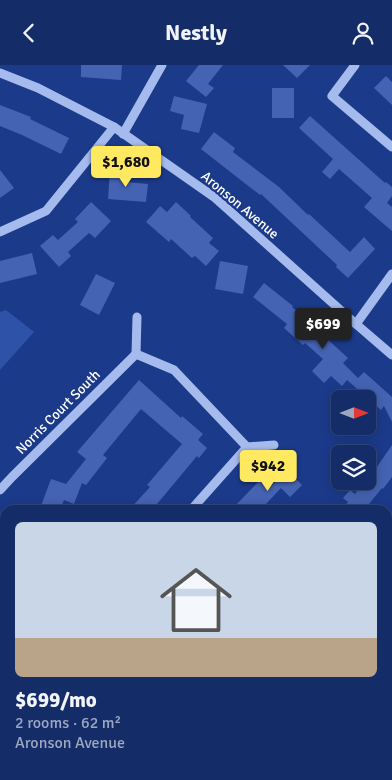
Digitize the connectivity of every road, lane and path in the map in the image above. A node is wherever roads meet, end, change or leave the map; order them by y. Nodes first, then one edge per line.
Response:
1 (162, 65) edge
2 (355, 65) edge
3 (0, 73) edge
4 (114, 127) junction
5 (123, 134) junction
6 (392, 147) edge
7 (0, 232) edge
8 (392, 275) edge
9 (137, 317) dead end
10 (356, 324) junction
11 (136, 353) junction
12 (392, 355) edge
13 (274, 445) dead end
14 (247, 447) junction
15 (0, 491) edge
16 (195, 505) edge

1 - 5 street
2 - 6 street
3 - 4 street, Aronson Avenue
4 - 5 street, Aronson Avenue
4 - 7 street
5 - 10 street, Aronson Avenue
8 - 10 street
9 - 11 street
10 - 12 street, Aronson Avenue
11 - 14 street
11 - 15 street, Norris Court South
13 - 14 street
14 - 16 street

